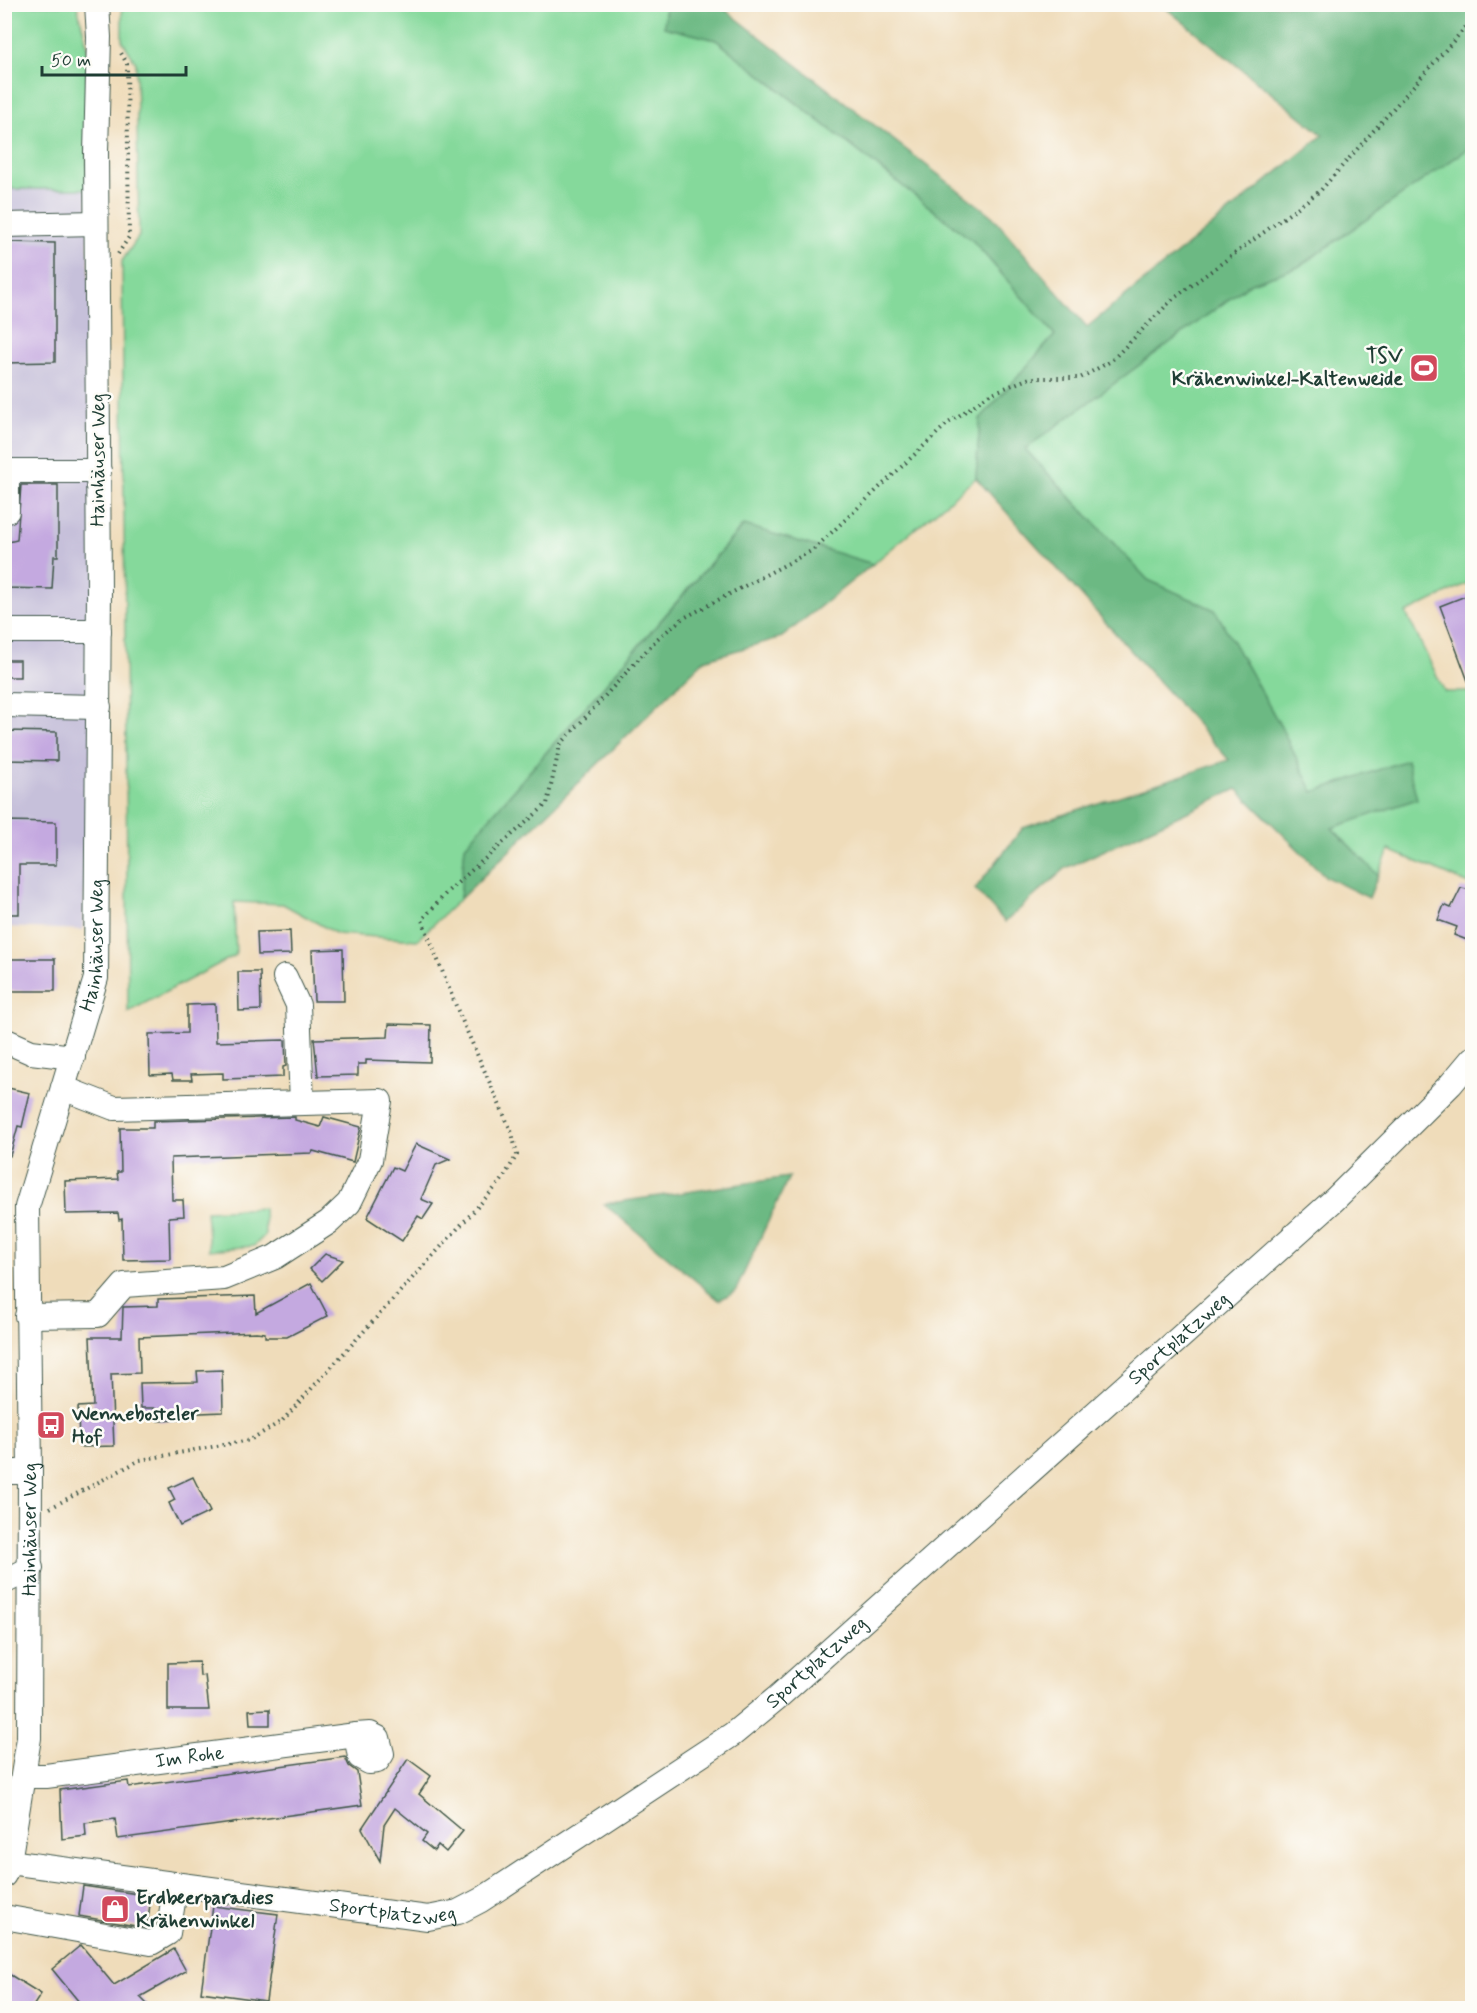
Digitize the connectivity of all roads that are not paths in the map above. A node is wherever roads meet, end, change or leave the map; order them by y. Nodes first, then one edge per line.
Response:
1 (97, 4) edge
2 (96, 222) junction
3 (4, 225) edge
4 (99, 471) junction
5 (4, 511) edge
6 (4, 631) edge
7 (99, 631) junction
8 (4, 705) edge
9 (99, 706) junction
10 (285, 977) dead end
11 (4, 1040) edge
12 (73, 1057) junction
13 (1473, 1059) edge
14 (63, 1088) junction
15 (302, 1103) junction
16 (27, 1316) junction
17 (30, 1472) junction
18 (4, 1473) edge
19 (31, 1568) junction
20 (4, 1582) edge
21 (356, 1735) dead end
22 (25, 1776) junction
23 (7, 1869) edge
24 (176, 1884) junction
25 (4, 1917) edge

1 - 2 street, Hainhäuser Weg
2 - 3 street
2 - 4 street, Hainhäuser Weg
4 - 5 street
4 - 7 street, Hainhäuser Weg
6 - 7 street
7 - 9 street, Hainhäuser Weg
8 - 9 street
9 - 12 street, Hainhäuser Weg
10 - 15 street
11 - 12 street
12 - 14 street, Hainhäuser Weg
13 - 24 street, Sportplatzweg
14 - 15 street
14 - 16 street, Hainhäuser Weg
15 - 16 street
16 - 17 street, Hainhäuser Weg
17 - 18 street
17 - 19 street, Hainhäuser Weg
19 - 20 street
19 - 22 street, Hainhäuser Weg
21 - 22 street, Im Rohe
22 - 23 street, Hainhäuser Weg
23 - 24 street, Sportplatzweg
24 - 25 street

